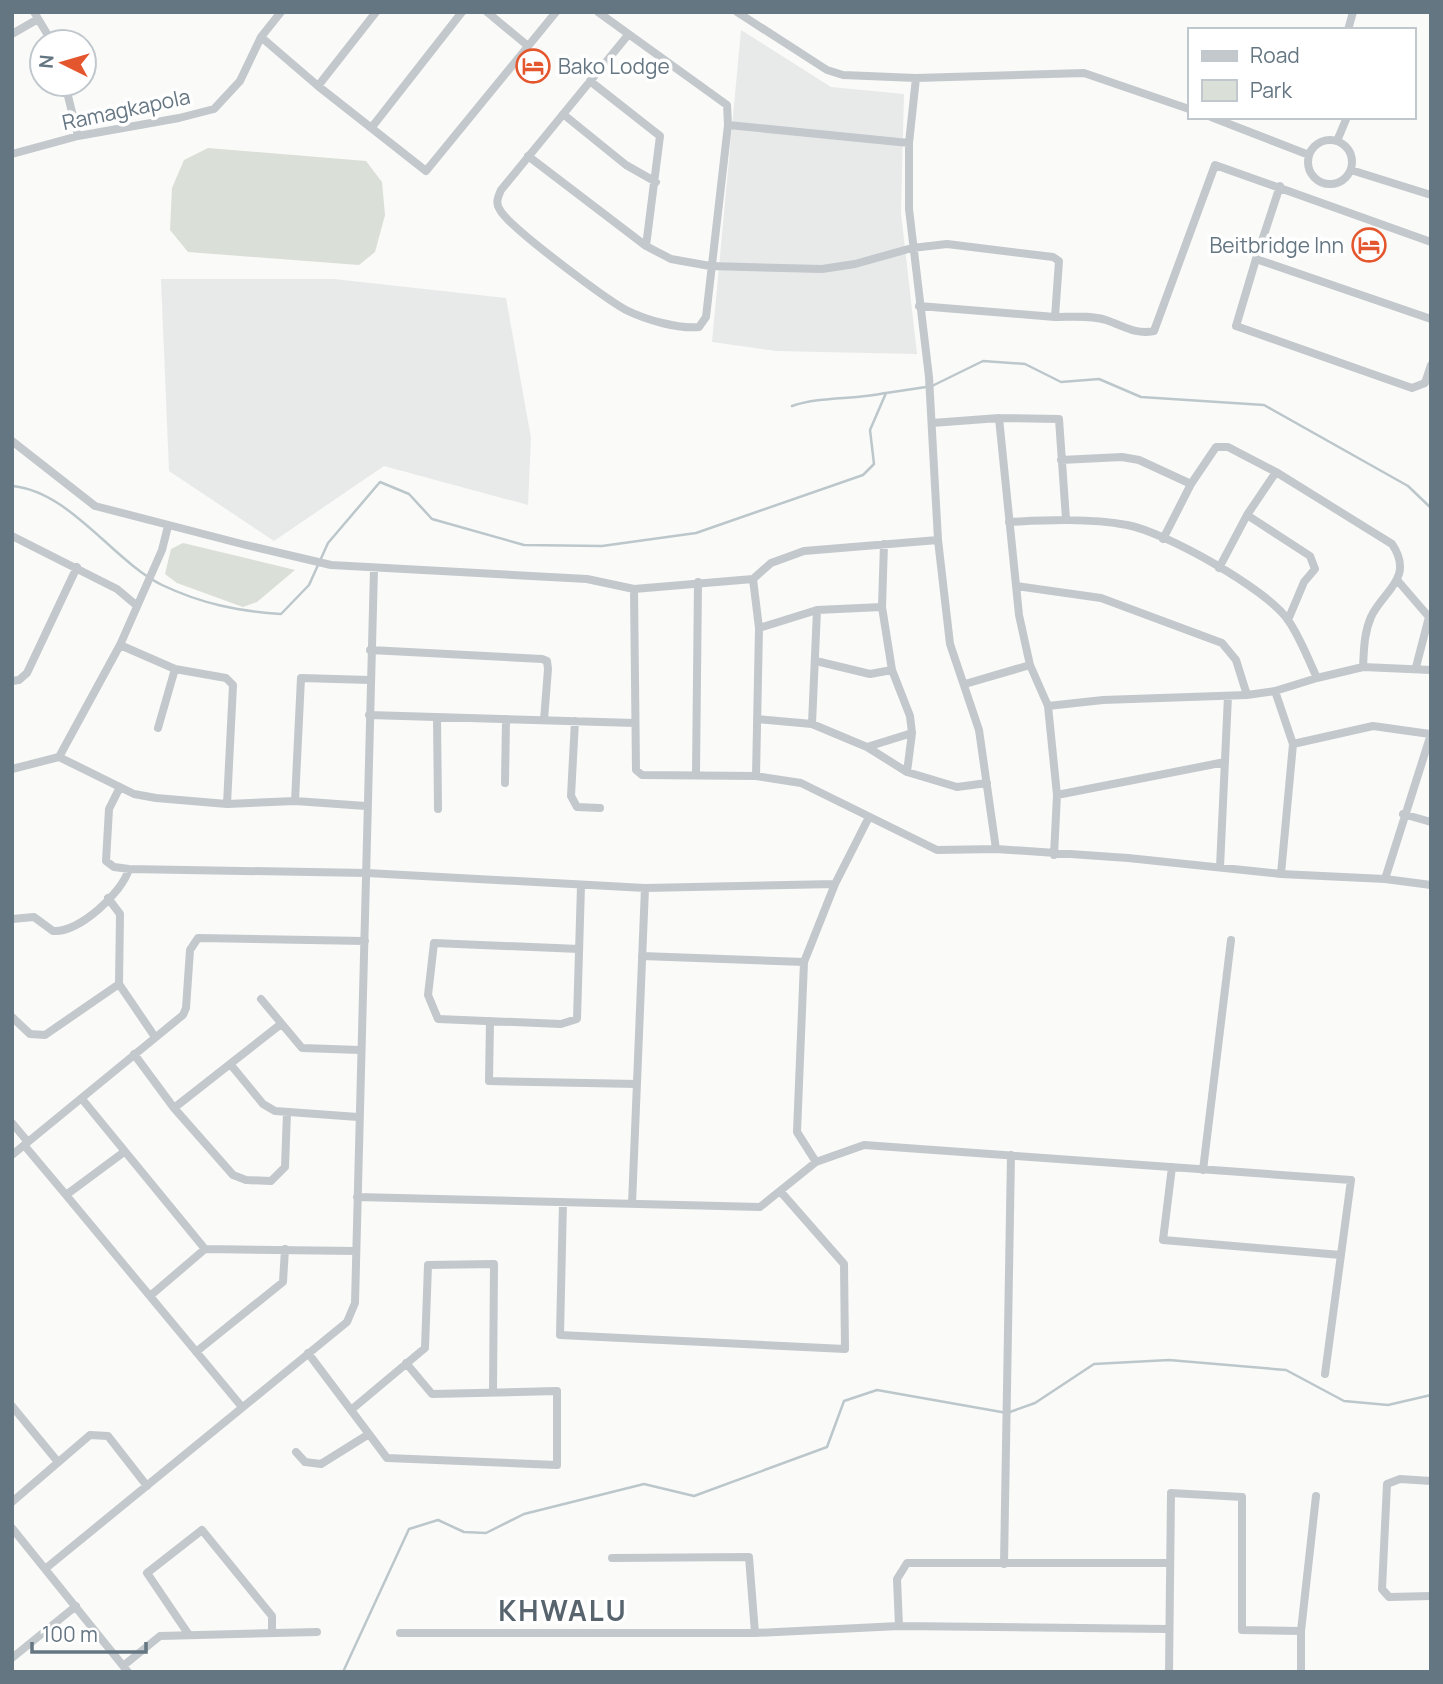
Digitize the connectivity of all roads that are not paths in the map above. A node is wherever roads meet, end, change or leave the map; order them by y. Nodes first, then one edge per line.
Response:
1 (281, 12) edge
2 (376, 12) edge
3 (462, 12) edge
4 (487, 12) edge
5 (556, 12) edge
6 (598, 12) edge
7 (737, 12) edge
8 (36, 16) edge
9 (12, 34) edge
10 (628, 35) junction
11 (261, 37) junction
12 (528, 46) junction
13 (916, 78) junction
14 (590, 80) junction
15 (318, 86) junction
16 (69, 98) edge
17 (1188, 110) edge
18 (563, 114) junction
19 (1216, 119) edge
20 (1346, 119) edge
21 (729, 125) junction
22 (372, 127) junction
23 (78, 135) junction
24 (1338, 141) junction
25 (909, 143) junction
26 (12, 154) edge
27 (1309, 155) junction
28 (528, 156) junction
29 (1351, 170) junction
30 (656, 181) junction
31 (1322, 183) junction
32 (1280, 186) junction
33 (1431, 195) edge
34 (1317, 199) junction
35 (1431, 242) edge
36 (646, 246) junction
37 (912, 248) junction
38 (1256, 259) junction
39 (710, 266) junction
40 (919, 306) junction
41 (1055, 317) junction
42 (1431, 319) edge
43 (1431, 365) edge
44 (999, 418) junction
45 (932, 423) junction
46 (12, 441) edge
47 (1061, 460) junction
48 (1276, 472) junction
49 (1191, 484) junction
50 (1247, 515) junction
51 (1066, 519) junction
52 (1009, 522) junction
53 (168, 526) junction
54 (12, 536) edge
55 (1163, 539) junction
56 (938, 540) junction
57 (884, 544) junction
58 (77, 567) junction
59 (1219, 568) junction
60 (374, 569) junction
61 (754, 579) junction
62 (1398, 581) junction
63 (698, 582) junction
64 (1016, 586) junction
65 (634, 589) junction
66 (136, 605) junction
67 (882, 607) junction
68 (817, 610) junction
69 (1288, 620) junction
70 (759, 628) junction
71 (120, 645) junction
72 (370, 650) junction
73 (816, 661) junction
74 (1030, 665) junction
75 (1363, 667) junction
76 (1416, 667) junction
77 (175, 669) junction
78 (892, 670) junction
79 (1431, 670) edge
80 (1317, 678) junction
81 (370, 680) junction
82 (12, 681) edge
83 (965, 684) junction
84 (1275, 691) junction
85 (1228, 695) junction
86 (1247, 695) junction
87 (1048, 706) junction
88 (369, 715) junction
89 (437, 717) junction
90 (506, 719) junction
91 (757, 719) junction
92 (544, 720) junction
93 (575, 721) junction
94 (635, 723) junction
95 (812, 724) junction
96 (158, 728) dead end
97 (912, 733) junction
98 (1431, 734) edge
99 (1293, 744) junction
100 (867, 747) junction
101 (59, 757) junction
102 (1225, 762) junction
103 (12, 769) edge
104 (907, 772) junction
105 (696, 774) junction
106 (756, 776) junction
107 (505, 783) dead end
108 (987, 783) junction
109 (120, 787) junction
110 (1057, 795) junction
111 (295, 801) junction
112 (228, 804) junction
113 (366, 806) junction
114 (600, 808) dead end
115 (438, 809) dead end
116 (1404, 814) junction
117 (869, 817) junction
118 (1431, 822) edge
119 (996, 849) junction
120 (1054, 855) junction
121 (1220, 867) junction
122 (129, 869) junction
123 (367, 873) junction
124 (1281, 874) junction
125 (1385, 879) junction
126 (835, 884) junction
127 (1431, 885) edge
128 (581, 886) junction
129 (645, 888) junction
130 (108, 898) junction
131 (12, 919) edge
132 (1231, 940) dead end
133 (365, 941) junction
134 (579, 949) junction
135 (642, 956) junction
136 (804, 962) junction
137 (119, 984) junction
138 (261, 999) dead end
139 (12, 1017) edge
140 (490, 1021) junction
141 (281, 1024) junction
142 (155, 1037) junction
143 (360, 1050) junction
144 (134, 1054) junction
145 (231, 1065) junction
146 (637, 1084) junction
147 (82, 1099) junction
148 (174, 1108) junction
149 (287, 1112) junction
150 (358, 1117) junction
151 (12, 1123) edge
152 (26, 1143) junction
153 (124, 1152) junction
154 (12, 1155) edge
155 (1011, 1156) junction
156 (816, 1162) junction
157 (1172, 1167) junction
158 (1203, 1170) junction
159 (780, 1191) junction
160 (66, 1195) junction
161 (357, 1197) junction
162 (563, 1202) junction
163 (632, 1203) junction
164 (285, 1248) junction
165 (205, 1250) junction
166 (356, 1251) junction
167 (1341, 1255) junction
168 (150, 1296) junction
169 (196, 1352) junction
170 (308, 1353) junction
171 (405, 1363) junction
172 (1325, 1374) dead end
173 (493, 1392) junction
174 (12, 1406) edge
175 (242, 1407) junction
176 (351, 1410) junction
177 (369, 1434) junction
178 (296, 1452) dead end
179 (58, 1462) junction
180 (1431, 1481) edge
181 (147, 1486) junction
182 (1316, 1496) dead end
183 (12, 1502) edge
184 (12, 1528) edge
185 (612, 1559) dead end
186 (1169, 1563) junction
187 (1004, 1564) junction
188 (46, 1569) junction
189 (1431, 1596) edge
190 (76, 1606) junction
191 (899, 1626) junction
192 (1168, 1629) junction
193 (1301, 1631) junction
194 (317, 1632) dead end
195 (272, 1633) junction
196 (400, 1633) dead end
197 (755, 1633) junction
198 (189, 1635) junction
199 (14, 1655) edge
200 (126, 1669) edge
201 (1169, 1672) edge
202 (1301, 1672) edge

1 - 11 street, Ramagkapola
2 - 15 street
3 - 22 street
4 - 12 street
5 - 12 street
6 - 10 street
7 - 13 street
8 - 9 street
10 - 14 street
10 - 21 street
11 - 15 street
11 - 23 street, Ramagkapola
12 - 22 street
13 - 17 street
13 - 25 street
14 - 18 street
14 - 30 street
15 - 22 street
16 - 23 street
18 - 28 street
18 - 30 street
19 - 27 street
20 - 24 street
21 - 25 street
21 - 39 street
23 - 26 street, Ramagkapola
24 - 27 street
24 - 29 street
25 - 37 street
27 - 31 street
28 - 36 street
28 - 39 street
29 - 31 street
29 - 33 street
30 - 36 street
31 - 34 street
32 - 34 street
32 - 38 street
32 - 41 street
34 - 35 street
36 - 39 street
37 - 39 street
37 - 40 street
37 - 41 street
38 - 42 street
38 - 43 street
40 - 41 street
40 - 45 street
44 - 45 street
44 - 47 street
44 - 52 street
45 - 56 street
46 - 53 street
47 - 49 street
47 - 51 street
48 - 49 street
48 - 50 street
48 - 62 street
49 - 55 street
50 - 59 street
50 - 69 street
51 - 52 street
51 - 55 street
52 - 64 street
53 - 60 street
53 - 66 street
54 - 58 street
55 - 59 street
56 - 57 street
56 - 83 street
57 - 61 street
57 - 67 street
58 - 66 street
58 - 82 street
59 - 69 street
60 - 65 street
60 - 72 street
61 - 63 street
61 - 70 street
62 - 75 street
62 - 76 street
63 - 65 street
63 - 105 street
64 - 74 street
64 - 86 street
65 - 94 street
66 - 71 street
67 - 68 street
67 - 78 street
68 - 70 street
68 - 73 street
69 - 80 street
70 - 91 street
71 - 77 street
71 - 101 street
72 - 81 street
72 - 92 street
73 - 78 street
73 - 95 street
74 - 83 street
74 - 87 street
75 - 76 street
75 - 80 street
76 - 79 street
77 - 96 street
77 - 112 street
78 - 97 street
80 - 84 street
81 - 88 street
81 - 111 street
83 - 108 street
84 - 86 street
84 - 99 street
85 - 86 street
85 - 87 street
85 - 102 street
87 - 110 street
88 - 89 street
88 - 113 street
89 - 90 street
89 - 115 street
90 - 92 street
90 - 107 street
91 - 95 street
91 - 106 street
92 - 93 street
93 - 94 street
93 - 114 street
94 - 105 street
95 - 100 street
97 - 100 street
97 - 104 street
98 - 99 street
98 - 116 street
99 - 124 street
100 - 104 street
101 - 103 street
101 - 109 street
102 - 110 street
102 - 121 street
104 - 108 street
105 - 106 street
106 - 117 street
108 - 119 street
109 - 112 street
109 - 122 street
110 - 120 street
111 - 112 street
111 - 113 street
113 - 123 street
116 - 118 street
116 - 125 street
117 - 119 street
117 - 126 street
119 - 120 street
120 - 121 street
121 - 124 street
122 - 123 street
122 - 130 street
123 - 128 street
123 - 133 street
124 - 125 street
125 - 127 street
126 - 129 street
126 - 136 street
128 - 129 street
128 - 134 street
129 - 135 street
130 - 131 street
130 - 137 street
132 - 158 street
133 - 142 street
133 - 143 street
134 - 140 street
134 - 140 street
135 - 136 street
135 - 146 street
136 - 156 street
137 - 139 street
137 - 142 street
138 - 141 street
140 - 146 street
141 - 143 street
141 - 145 street
142 - 144 street
143 - 150 street
144 - 147 street
144 - 148 street
145 - 148 street
145 - 149 street
146 - 163 street
147 - 152 street
147 - 153 street
148 - 149 street
149 - 150 street
150 - 161 street
151 - 152 street
152 - 154 street
152 - 160 street
153 - 160 street
153 - 165 street
155 - 156 street
155 - 157 street
155 - 187 street
156 - 159 street
157 - 158 street
157 - 167 street
158 - 167 street
159 - 162 street
159 - 163 street
160 - 168 street
161 - 162 street
161 - 166 street
162 - 163 street
164 - 165 street
164 - 166 street
164 - 169 street
165 - 168 street
166 - 170 street
167 - 172 street
168 - 169 street
169 - 175 street
170 - 175 street
170 - 176 street
171 - 173 street
171 - 173 street
171 - 176 street
173 - 177 street
174 - 179 street
175 - 181 street
176 - 177 street
177 - 178 street
179 - 181 street
179 - 183 street
180 - 189 street
181 - 188 street
182 - 193 street
184 - 188 street
185 - 197 street
186 - 187 street
186 - 192 street
186 - 193 street
187 - 191 street
188 - 190 street
190 - 199 street
190 - 200 street
191 - 192 street
191 - 197 street
192 - 201 street
193 - 202 street
194 - 195 street
195 - 198 street
195 - 198 street
196 - 197 street
198 - 200 street

